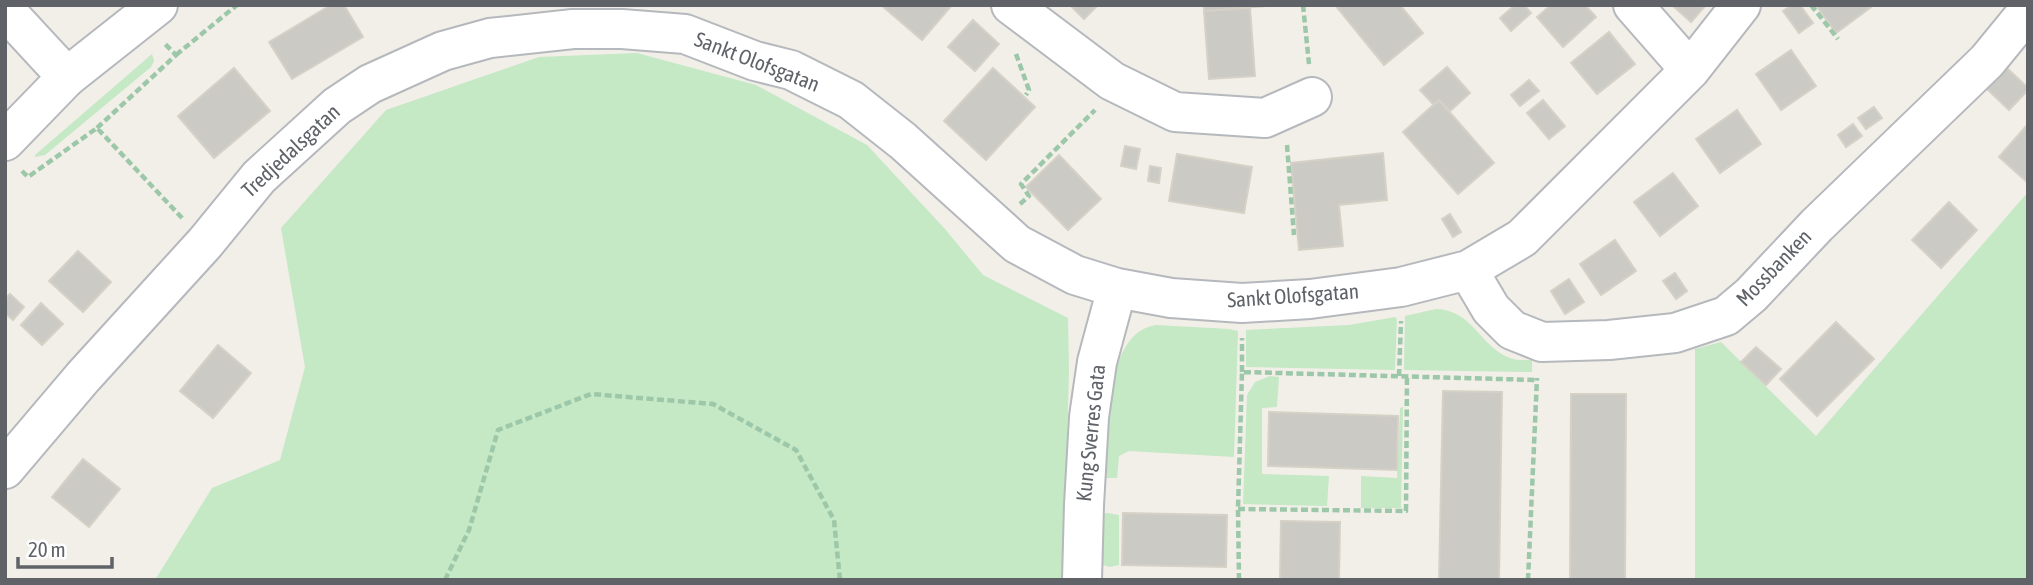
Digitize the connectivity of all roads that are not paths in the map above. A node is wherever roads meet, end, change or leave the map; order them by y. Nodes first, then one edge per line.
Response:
1 (1011, 5) edge
2 (1633, 5) edge
3 (1741, 5) edge
4 (5, 10) edge
5 (2028, 11) edge
6 (150, 12) edge
7 (688, 20) edge
8 (1690, 70) junction
9 (67, 77) junction
10 (1298, 103) road end
11 (13, 155) edge
12 (1468, 270) junction
13 (1117, 288) junction
14 (5, 469) edge
15 (1082, 580) edge

1 - 10 street
2 - 8 street
3 - 8 street, Sankt Olofsgatan
4 - 9 street
5 - 12 street, Mossbanken
6 - 9 street
7 - 13 street, Sankt Olofsgatan
7 - 14 street, Tredjedalsgatan
8 - 12 street, Sankt Olofsgatan
9 - 11 street
12 - 13 street, Sankt Olofsgatan
13 - 15 street, Kung Sverres Gata

